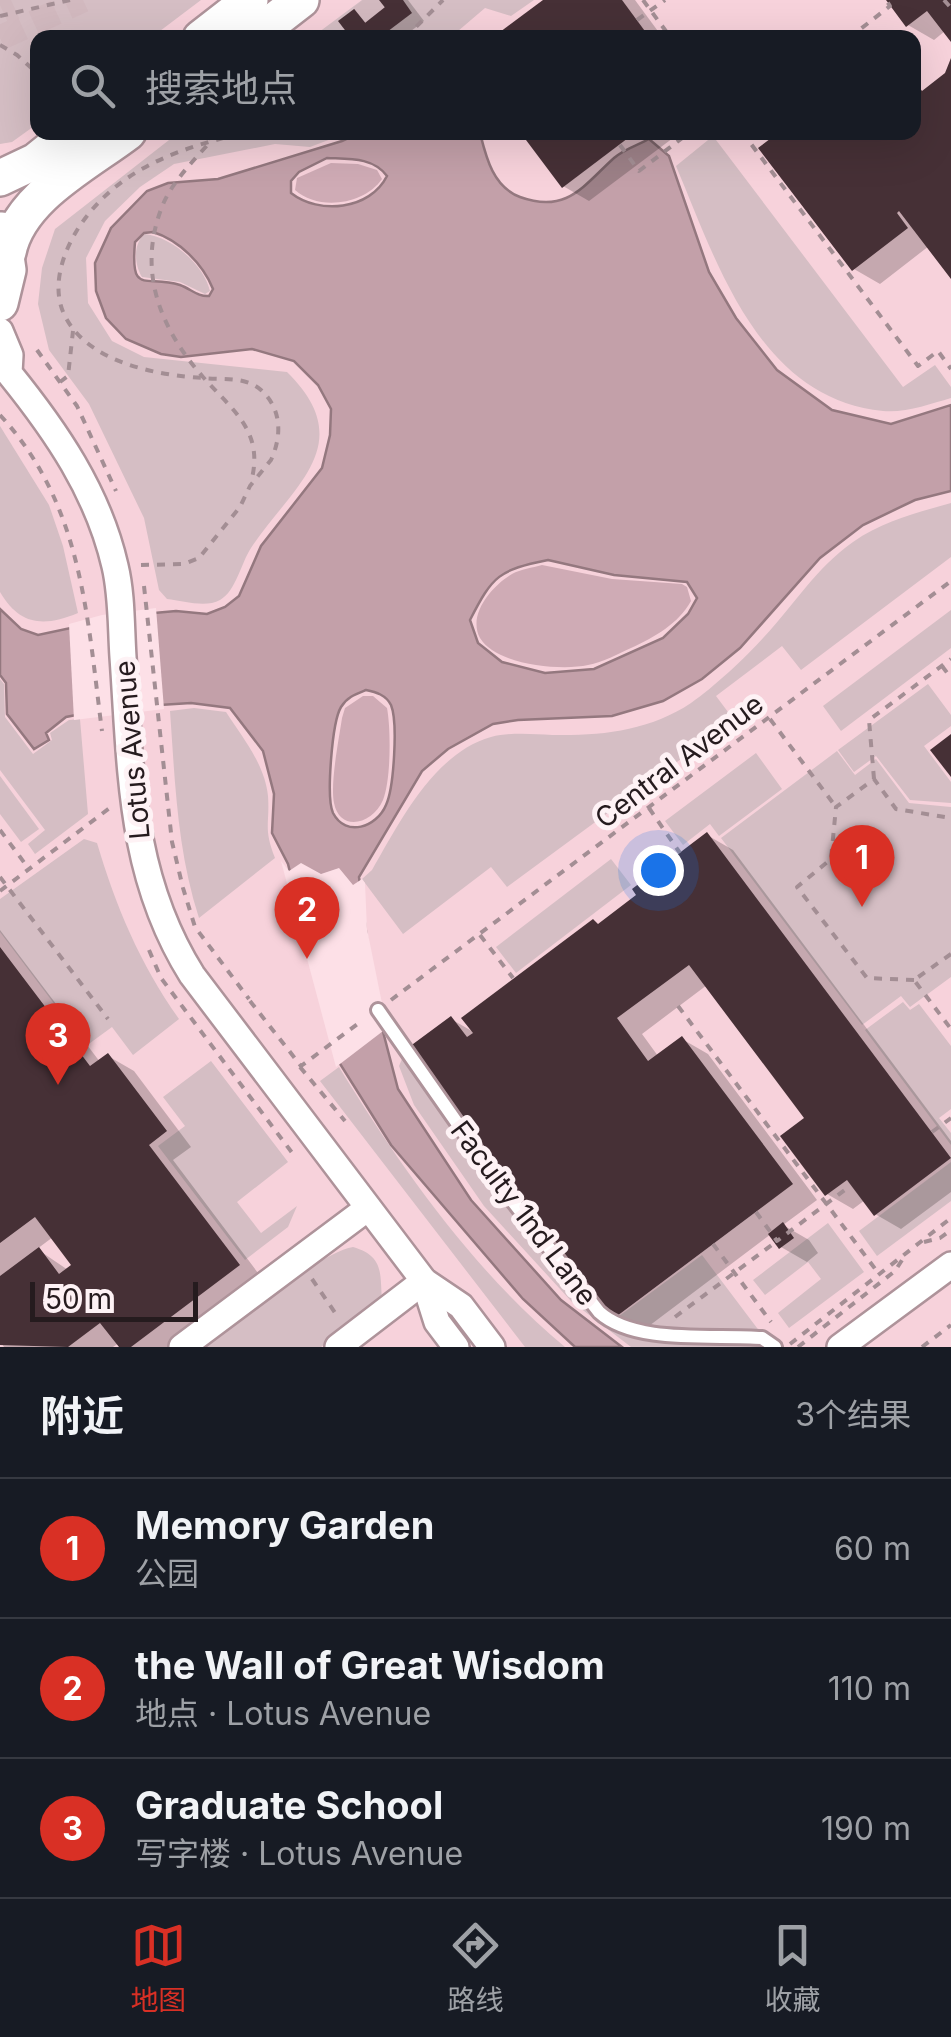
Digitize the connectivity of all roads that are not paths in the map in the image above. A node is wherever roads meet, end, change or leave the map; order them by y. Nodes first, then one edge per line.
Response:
1 (250, 0) edge
2 (301, 0) edge
3 (211, 30) edge
4 (262, 30) edge
5 (62, 140) edge
6 (117, 140) edge
7 (0, 178) edge
8 (4, 238) edge
9 (0, 303) edge
10 (0, 330) edge
11 (8, 375) edge
12 (378, 1010) dead end
13 (368, 1208) junction
14 (951, 1265) edge
15 (424, 1281) junction
16 (342, 1338) edge
17 (182, 1347) edge
18 (456, 1347) edge
19 (492, 1347) edge
20 (776, 1347) edge
21 (840, 1347) edge

1 - 3 main road
2 - 4 main road
5 - 7 main road
6 - 8 main road
8 - 9 main road
10 - 11 street, Lotus Avenue
11 - 13 street, Lotus Avenue
12 - 20 lane, Faculty 1nd Lane
13 - 15 street, Lotus Avenue
13 - 17 street
14 - 21 street
15 - 16 street
15 - 18 street
15 - 19 street

